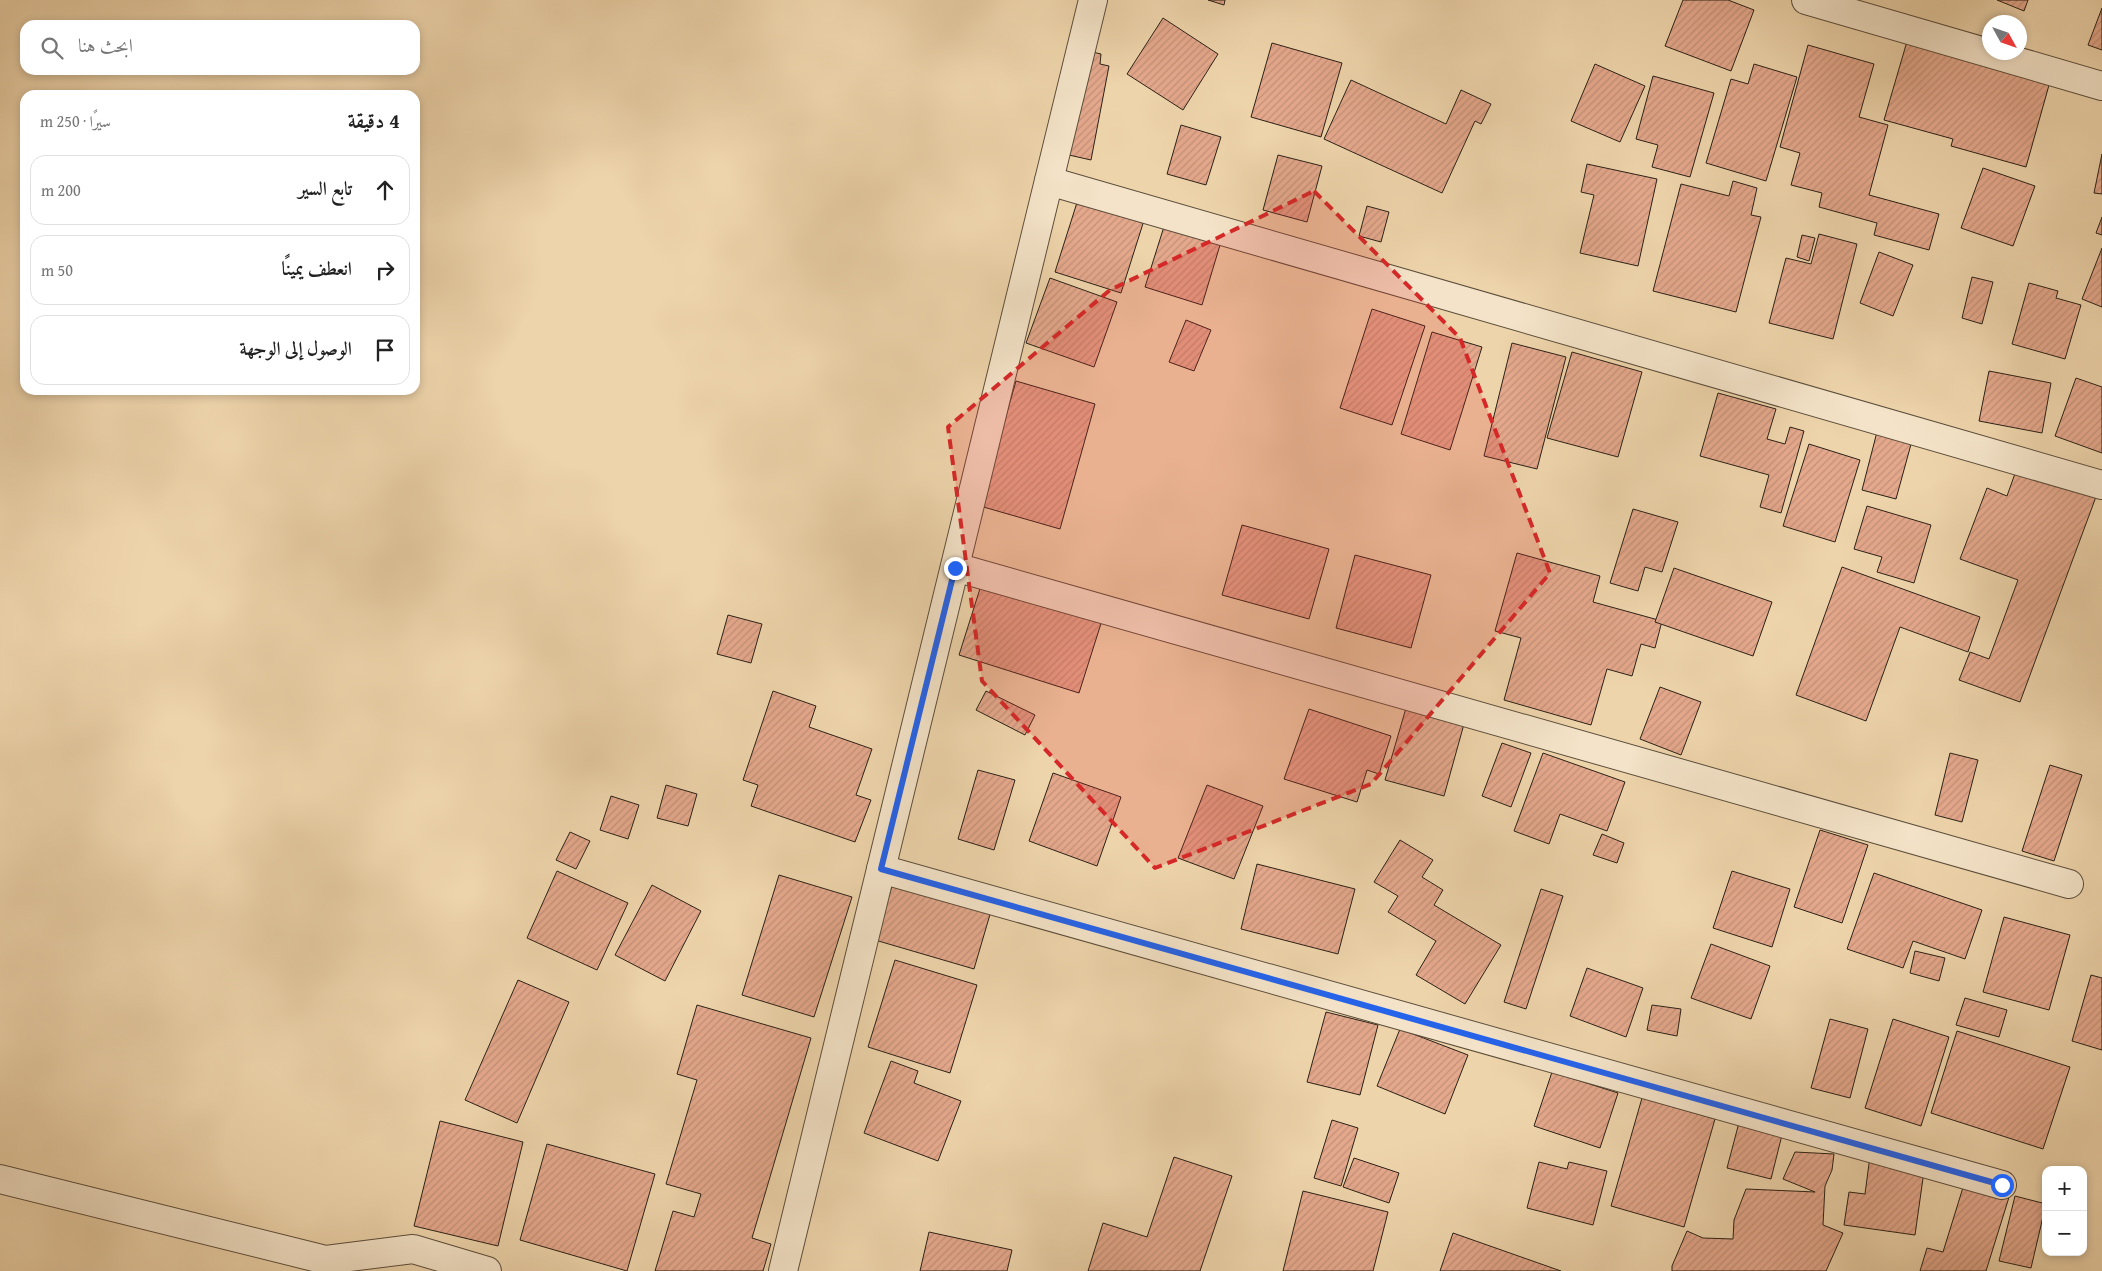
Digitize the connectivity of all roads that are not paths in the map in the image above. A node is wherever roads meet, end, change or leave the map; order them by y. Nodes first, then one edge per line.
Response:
1 (1093, 0) edge
2 (1806, 0) edge
3 (2102, 86) edge
4 (1049, 181) junction
5 (2102, 485) edge
6 (955, 568) junction
7 (881, 869) junction
8 (2069, 884) dead end
9 (0, 1179) edge
10 (2002, 1185) dead end
11 (487, 1271) edge
12 (783, 1271) edge

1 - 4 street
2 - 3 street
4 - 5 street
4 - 6 street
6 - 7 street
6 - 8 street
7 - 10 street
7 - 12 street
9 - 11 street

